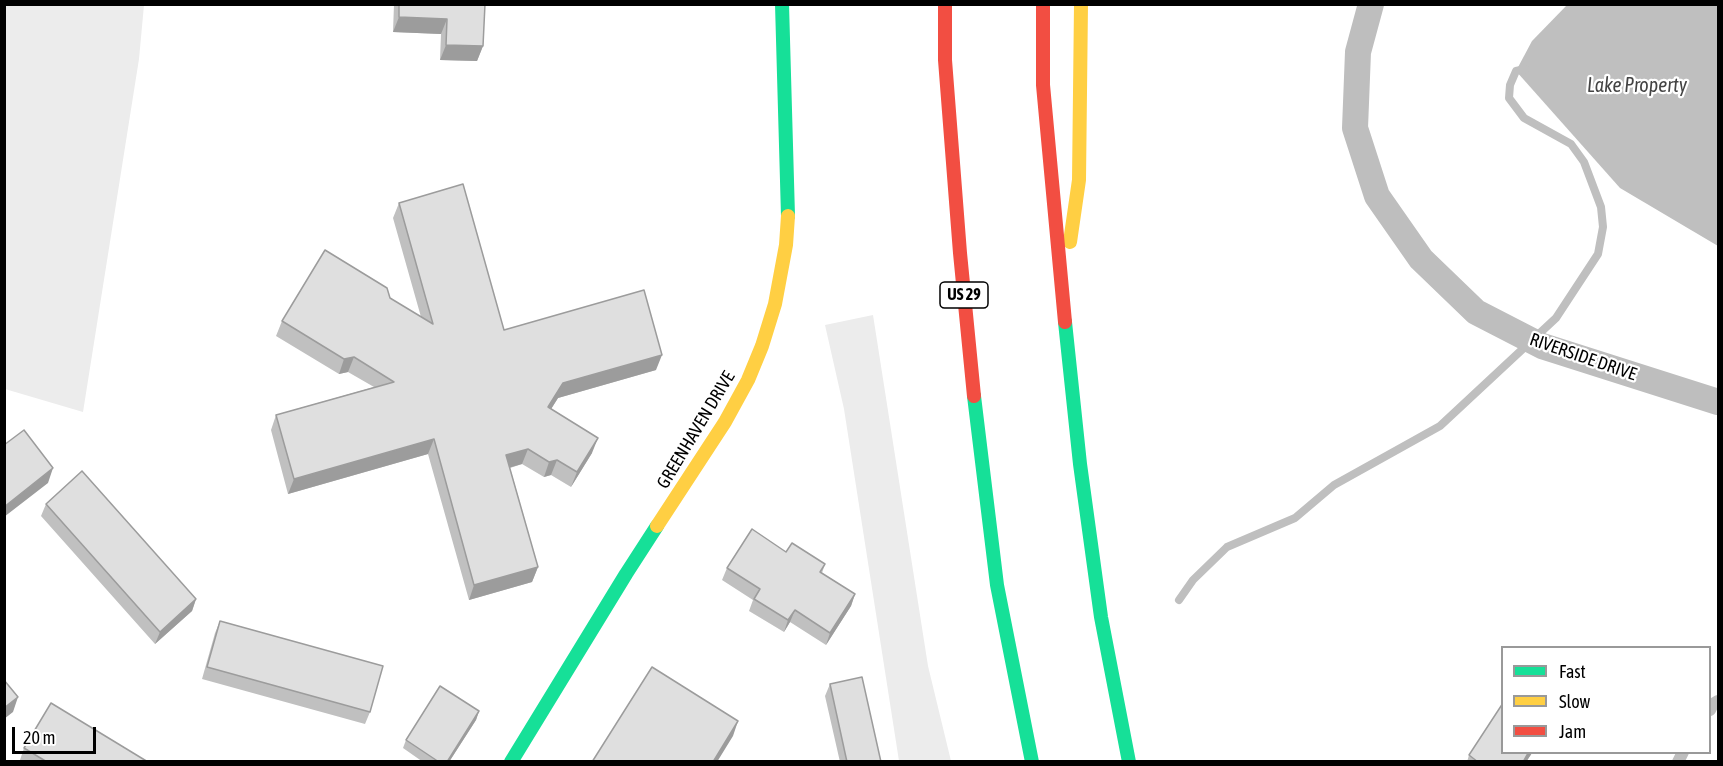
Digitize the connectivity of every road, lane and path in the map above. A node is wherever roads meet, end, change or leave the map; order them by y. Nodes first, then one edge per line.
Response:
1 (782, 4) edge
2 (945, 4) edge
3 (1043, 4) edge
4 (1081, 4) edge
5 (1371, 4) edge
6 (1062, 297) junction
7 (1719, 402) edge
8 (511, 762) edge
9 (1032, 762) edge
10 (1130, 762) edge

1 - 8 main road, GREENHAVEN DRIVE
2 - 9 main road, US 29
3 - 6 main road
4 - 6 main road
5 - 7 street, RIVERSIDE DRIVE
6 - 10 main road

